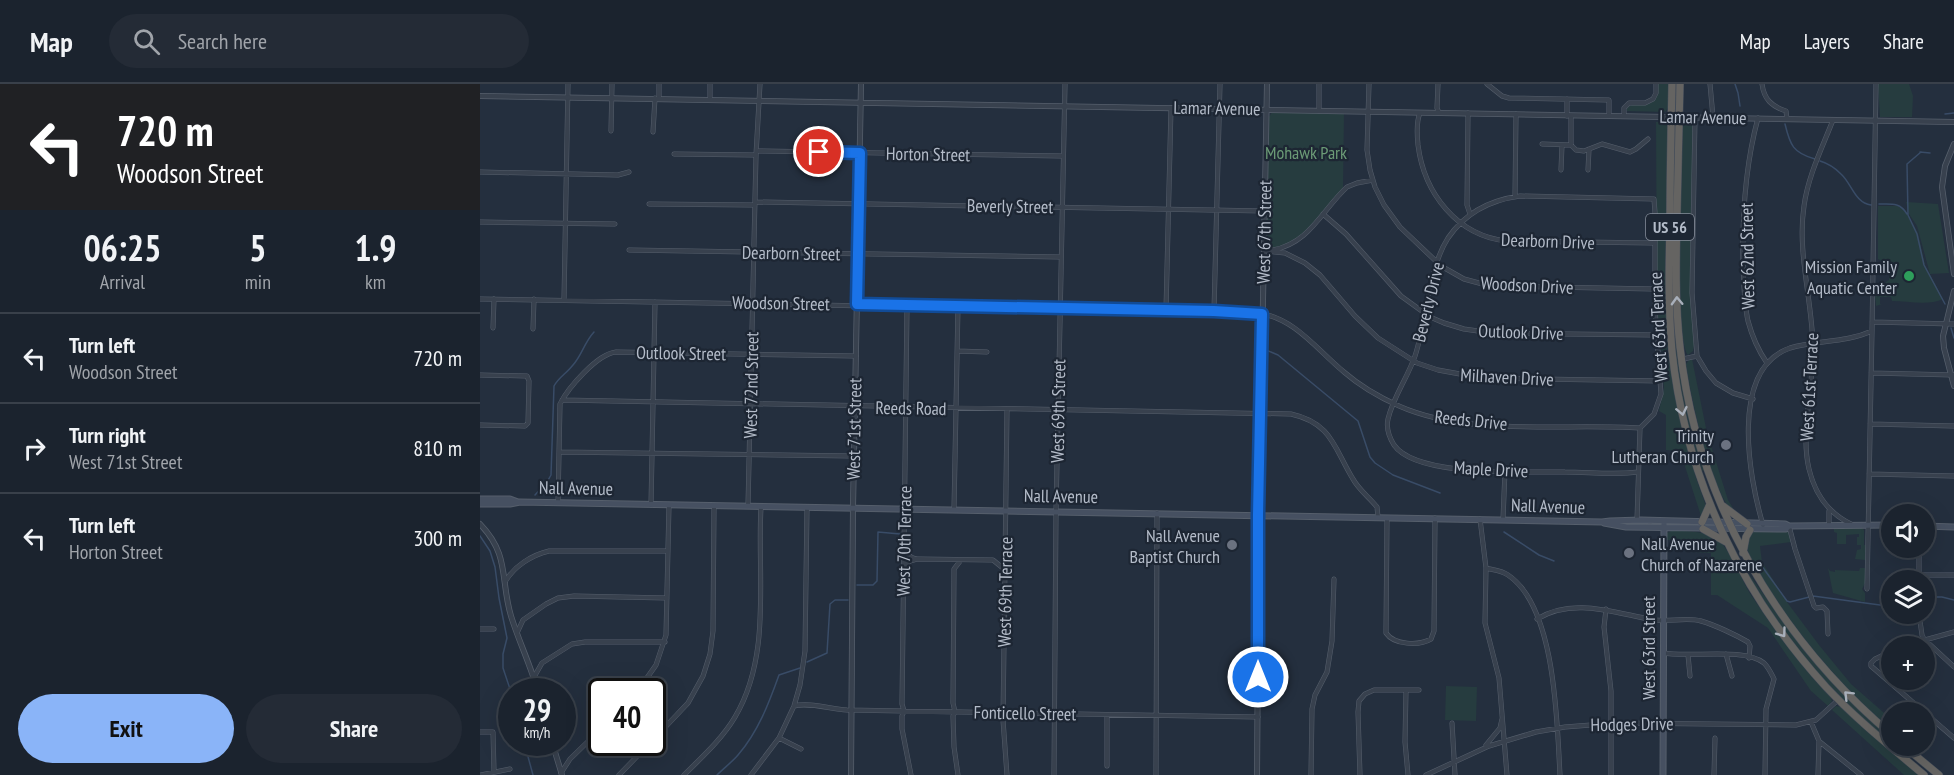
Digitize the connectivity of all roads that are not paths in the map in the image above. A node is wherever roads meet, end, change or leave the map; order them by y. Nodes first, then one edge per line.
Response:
1 (568, 84) edge
2 (612, 84) edge
3 (659, 84) edge
4 (710, 84) edge
5 (760, 84) edge
6 (861, 84) edge
7 (1065, 84) edge
8 (1220, 84) edge
9 (1267, 84) edge
10 (1319, 84) edge
11 (1370, 84) edge
12 (1438, 84) edge
13 (1487, 84) edge
14 (1656, 84) edge
15 (1672, 84) edge
16 (1680, 84) edge
17 (1710, 84) edge
18 (1762, 84) edge
19 (1876, 84) edge
20 (480, 96) edge
21 (568, 97) junction
22 (612, 98) junction
23 (657, 98) junction
24 (710, 99) junction
25 (1567, 99) junction
26 (758, 100) junction
27 (861, 102) junction
28 (1064, 106) junction
29 (1171, 108) junction
30 (1219, 108) junction
31 (1267, 109) junction
32 (1318, 111) junction
33 (1368, 112) junction
34 (1420, 113) junction
35 (1439, 113) junction
36 (1468, 113) junction
37 (1516, 114) junction
38 (1609, 115) junction
39 (1569, 116) junction
40 (1623, 116) junction
41 (1675, 117) junction
42 (1695, 117) junction
43 (1713, 117) junction
44 (1758, 118) junction
45 (1787, 118) junction
46 (1833, 120) junction
47 (1876, 120) junction
48 (1954, 122) edge
49 (611, 131) dead end
50 (653, 132) dead end
51 (1648, 139) dead end
52 (1542, 144) dead end
53 (1954, 144) edge
54 (1562, 145) junction
55 (1571, 145) junction
56 (1589, 149) junction
57 (756, 153) junction
58 (860, 153) junction
59 (674, 154) dead end
60 (1063, 156) junction
61 (1562, 170) dead end
62 (1588, 170) dead end
63 (480, 172) edge
64 (629, 172) dead end
65 (567, 174) junction
66 (1373, 180) junction
67 (1515, 197) junction
68 (1654, 199) joint
69 (649, 204) dead end
70 (755, 204) junction
71 (859, 204) junction
72 (1062, 207) junction
73 (1169, 208) junction
74 (1216, 210) junction
75 (1265, 211) junction
76 (1323, 214) junction
77 (1470, 214) junction
78 (480, 222) edge
79 (1946, 223) junction
80 (1954, 223) edge
81 (566, 224) junction
82 (615, 224) dead end
83 (1461, 224) junction
84 (1655, 243) junction
85 (1288, 247) junction
86 (629, 250) dead end
87 (1264, 251) junction
88 (754, 253) junction
89 (858, 254) junction
90 (1288, 254) junction
91 (1061, 257) junction
92 (1437, 263) junction
93 (1954, 274) edge
94 (1654, 289) junction
95 (1954, 291) edge
96 (480, 298) edge
97 (494, 299) junction
98 (534, 299) junction
99 (564, 300) junction
100 (655, 301) junction
101 (753, 303) junction
102 (857, 304) junction
103 (908, 306) junction
104 (958, 306) junction
105 (1060, 308) junction
106 (1167, 310) junction
107 (1214, 311) junction
108 (1262, 314) junction
109 (1426, 314) junction
110 (1872, 322) junction
111 (1944, 324) junction
112 (1954, 324) edge
113 (493, 328) dead end
114 (533, 328) dead end
115 (1871, 332) junction
116 (1656, 335) junction
117 (1813, 344) junction
118 (957, 351) junction
119 (654, 352) junction
120 (987, 352) dead end
121 (1672, 353) junction
122 (751, 354) junction
123 (1658, 355) junction
124 (856, 356) junction
125 (1696, 356) junction
126 (1682, 359) junction
127 (1413, 360) junction
128 (1767, 363) junction
129 (1871, 373) junction
130 (480, 375) edge
131 (1952, 375) edge
132 (1661, 381) junction
133 (1954, 386) edge
134 (1753, 399) junction
135 (562, 400) junction
136 (653, 403) junction
137 (750, 404) junction
138 (1394, 404) junction
139 (855, 406) junction
140 (906, 407) junction
141 (956, 408) junction
142 (1007, 409) junction
143 (1058, 409) junction
144 (1260, 413) junction
145 (1870, 424) junction
146 (480, 425) edge
147 (1954, 426) edge
148 (1640, 428) junction
149 (559, 452) junction
150 (652, 454) junction
151 (749, 455) junction
152 (854, 456) junction
153 (1504, 471) junction
154 (1638, 472) junction
155 (1869, 474) junction
156 (1954, 476) edge
157 (480, 499) edge
158 (520, 502) junction
159 (558, 503) junction
160 (480, 504) edge
161 (1710, 504) junction
162 (651, 505) junction
163 (669, 505) junction
164 (714, 506) junction
165 (748, 506) junction
166 (1722, 506) junction
167 (761, 507) junction
168 (807, 507) junction
169 (853, 507) junction
170 (903, 508) junction
171 (954, 509) junction
172 (1005, 510) junction
173 (1829, 510) junction
174 (1056, 511) junction
175 (1157, 513) junction
176 (1258, 515) junction
177 (1378, 517) junction
178 (1387, 517) junction
179 (1435, 518) junction
180 (1480, 519) junction
181 (1503, 519) junction
182 (1637, 520) junction
183 (1602, 522) junction
184 (1717, 522) junction
185 (480, 524) edge
186 (1829, 524) junction
187 (1664, 525) junction
188 (1854, 525) junction
189 (1867, 525) junction
190 (1881, 525) edge
191 (1702, 526) junction
192 (1731, 526) junction
193 (1763, 526) junction
194 (1789, 526) junction
195 (1935, 526) edge
196 (1749, 527) junction
197 (1954, 527) edge
198 (1721, 530) junction
199 (1726, 542) junction
200 (903, 549) junction
201 (1005, 550) junction
202 (668, 551) junction
203 (1743, 553) junction
204 (917, 559) junction
205 (947, 560) junction
206 (961, 560) junction
207 (993, 560) junction
208 (503, 567) junction
209 (903, 567) junction
210 (1486, 568) junction
211 (515, 569) junction
212 (954, 569) junction
213 (1005, 570) junction
214 (1935, 575) edge
215 (1954, 575) edge
216 (1334, 579) dead end
217 (505, 582) junction
218 (1867, 589) dead end
219 (668, 598) junction
220 (1606, 609) junction
221 (512, 619) junction
222 (1537, 619) junction
223 (523, 620) junction
224 (1664, 620) junction
225 (480, 629) edge
226 (494, 629) dead end
227 (517, 633) junction
228 (1954, 633) edge
229 (1828, 634) dead end
230 (1935, 637) edge
231 (665, 642) junction
232 (654, 643) junction
233 (1935, 649) edge
234 (662, 651) junction
235 (1663, 653) junction
236 (1726, 654) junction
237 (1688, 655) junction
238 (1881, 656) edge
239 (1749, 658) junction
240 (529, 663) junction
241 (542, 663) junction
242 (1954, 667) edge
243 (1690, 676) dead end
244 (1732, 676) dead end
245 (1881, 676) edge
246 (534, 677) joint
247 (648, 678) edge
248 (1406, 690) junction
249 (1419, 690) dead end
250 (1898, 690) edge
251 (797, 695) junction
252 (1839, 700) junction
253 (805, 704) junction
254 (794, 706) junction
255 (851, 710) junction
256 (904, 711) junction
257 (955, 712) junction
258 (1004, 713) junction
259 (1054, 714) junction
260 (1107, 715) junction
261 (1156, 716) junction
262 (1503, 716) junction
263 (1258, 717) junction
264 (1811, 722) junction
265 (1452, 723) dead end
266 (1612, 723) junction
267 (1663, 723) junction
268 (1765, 725) junction
269 (1881, 725) edge
270 (666, 727) edge
271 (1557, 728) junction
272 (480, 732) edge
273 (779, 738) junction
274 (1715, 738) dead end
275 (1954, 738) edge
276 (1505, 740) junction
277 (1819, 741) junction
278 (588, 742) edge
279 (1483, 748) junction
280 (801, 749) dead end
281 (556, 756) edge
282 (638, 756) edge
283 (1917, 756) edge
284 (557, 759) junction
285 (570, 759) junction
286 (1454, 761) junction
287 (1107, 766) dead end
288 (510, 769) dead end
289 (494, 771) junction
290 (561, 774) edge
291 (481, 775) edge
292 (619, 775) edge
293 (684, 775) edge
294 (751, 775) edge
295 (851, 775) edge
296 (911, 775) edge
297 (958, 775) edge
298 (1007, 775) edge
299 (1054, 775) edge
300 (1156, 775) edge
301 (1257, 775) edge
302 (1311, 775) edge
303 (1360, 775) edge
304 (1408, 775) edge
305 (1426, 775) edge
306 (1455, 775) edge
307 (1507, 775) edge
308 (1560, 775) edge
309 (1611, 775) edge
310 (1663, 775) edge
311 (1714, 775) edge
312 (1764, 775) edge
313 (1818, 775) edge
314 (1861, 775) edge
315 (1924, 775) edge
316 (1939, 775) edge

1 - 21 street
2 - 22 street
3 - 23 street
4 - 24 street
5 - 26 street, West 72nd Street
6 - 27 street, West 71st Street
7 - 28 street, West 69th Street
8 - 30 street
9 - 31 street, West 67th Street
10 - 32 street
11 - 33 street, Woodson Drive
12 - 35 street
13 - 25 street
14 - 40 street
15 - 41 highway, US 56
16 - 41 highway, US 56
17 - 43 street
18 - 45 street
19 - 47 street
20 - 21 street, Lamar Avenue
21 - 22 street, Lamar Avenue
21 - 65 street
22 - 23 street, Lamar Avenue
22 - 49 street
23 - 24 street, Lamar Avenue
23 - 50 street
24 - 26 street, Lamar Avenue
25 - 38 street
25 - 39 street
26 - 27 street, Lamar Avenue
26 - 57 street, West 72nd Street
27 - 28 street, Lamar Avenue
27 - 58 street, West 71st Street
28 - 29 street, Lamar Avenue
28 - 60 street, West 69th Street
29 - 30 street, Lamar Avenue
29 - 73 street
30 - 31 street, Lamar Avenue
30 - 74 street
31 - 32 street, Lamar Avenue
31 - 75 street, West 67th Street
32 - 33 street, Lamar Avenue
33 - 34 street, Lamar Avenue
33 - 66 street, Woodson Drive
34 - 35 street, Lamar Avenue
34 - 83 street, Dearborn Drive
35 - 36 street, Lamar Avenue
36 - 37 street, Lamar Avenue
36 - 77 street
37 - 39 street, Lamar Avenue
37 - 67 street
38 - 39 street, Lamar Avenue
38 - 40 street, Lamar Avenue
39 - 55 street
40 - 41 street, Lamar Avenue
41 - 42 street, Lamar Avenue
41 - 121 highway, US 56
126 -> 41 highway, US 56
42 - 43 street, Lamar Avenue
42 - 125 street
43 - 44 street, Lamar Avenue
44 - 45 street, Lamar Avenue
44 - 128 street, West 62nd Street
45 - 46 street, Lamar Avenue
46 - 47 street, Lamar Avenue
46 - 117 street, West 61st Terrace
47 - 48 street, Lamar Avenue
47 - 110 street
51 - 56 street
52 - 54 street
53 - 79 street
54 - 55 street
54 - 61 street
55 - 56 street
56 - 62 street
57 - 58 street, Horton Street
57 - 59 street, Horton Street
57 - 70 street, West 72nd Street
58 - 60 street, Horton Street
58 - 71 street, West 71st Street
60 - 72 street, West 69th Street
63 - 65 street
64 - 65 street
65 - 81 street
66 - 76 street
66 - 92 street, Woodson Drive
67 - 68 street, Beverly Drive
67 - 77 street, Beverly Drive
68 - 84 street, West 63rd Terrace
69 - 70 street, Beverly Street
70 - 71 street, Beverly Street
70 - 88 street, West 72nd Street
71 - 72 street, Beverly Street
71 - 89 street, West 71st Street
72 - 73 street, Beverly Street
72 - 91 street, West 69th Street
73 - 74 street, Beverly Street
73 - 106 street
74 - 75 street, Beverly Street
74 - 107 street
75 - 87 street, West 67th Street
76 - 85 street
76 - 109 street, Outlook Drive
77 - 83 street, Beverly Drive
78 - 81 street
79 - 80 street
79 - 93 street
81 - 82 street
81 - 99 street
83 - 84 street, Dearborn Drive
83 - 92 street, Beverly Drive
84 - 94 street, West 63rd Terrace
85 - 87 street
85 - 90 street
86 - 88 street, Dearborn Street
87 - 90 street, Milhaven Drive
87 - 108 street, West 67th Street
88 - 89 street, Dearborn Street
88 - 101 street, West 72nd Street
89 - 91 street, Dearborn Street
89 - 102 street, West 71st Street
90 - 127 street, Milhaven Drive
91 - 105 street, West 69th Street
92 - 94 street, Woodson Drive
92 - 109 street, Beverly Drive
94 - 116 street, West 63rd Terrace
95 - 111 street
96 - 97 street, Woodson Street
97 - 98 street, Woodson Street
97 - 113 street
98 - 99 street, Woodson Street
98 - 114 street
99 - 100 street, Woodson Street
100 - 101 street, Woodson Street
100 - 119 street
101 - 102 street, Woodson Street
101 - 122 street, West 72nd Street
102 - 103 street, Woodson Street
102 - 124 street, West 71st Street
103 - 104 street, Woodson Street
103 - 140 street, West 70th Terrace
104 - 105 street, Woodson Street
104 - 118 street
105 - 106 street, Woodson Street
105 - 143 street, West 69th Street
106 - 107 street, Woodson Street
107 - 108 street, Woodson Street
108 - 138 street, Reeds Drive
108 - 144 street, West 67th Street
109 - 116 street, Outlook Drive
109 - 127 street, Beverly Drive
110 - 111 street
110 - 115 street
111 - 112 street
111 - 131 street
115 - 117 street
115 - 129 street
116 - 123 street, West 63rd Terrace
117 - 128 street
117 - 173 street, West 61st Terrace
118 - 120 street
118 - 141 street
119 - 122 street, Outlook Street
119 - 135 street, Outlook Street
119 - 136 street
121 - 123 street
121 -> 161 highway, US 56
122 - 124 street, Outlook Street
122 - 137 street, West 72nd Street
123 - 132 street, West 63rd Terrace
124 - 139 street, West 71st Street
125 - 126 street
125 - 134 street
126 - 166 highway, US 56
127 - 132 street, Milhaven Drive
127 - 138 street, Beverly Drive
128 - 134 street
129 - 131 street
129 - 145 street
130 - 146 street
131 - 133 street
132 - 148 street, West 63rd Terrace
134 - 193 street
135 - 136 street, Reeds Road
135 - 149 street
136 - 137 street, Reeds Road
136 - 150 street
137 - 139 street, Reeds Road
137 - 151 street, West 72nd Street
138 - 148 street, Reeds Drive
138 - 153 street, Maple Drive
139 - 140 street, Reeds Road
139 - 152 street, West 71st Street
140 - 141 street, Reeds Road
140 - 170 street, West 70th Terrace
141 - 142 street, Reeds Road
141 - 171 street
142 - 143 street, Reeds Road
142 - 172 street, West 69th Terrace
143 - 144 street, Reeds Road
143 - 174 street, West 69th Street
144 - 176 street, West 67th Street
144 - 177 street, Reeds Road
145 - 147 street
145 - 155 street
148 - 154 street
149 - 150 street
149 - 159 street
150 - 151 street
150 - 162 street
151 - 152 street
151 - 165 street, West 72nd Street
152 - 169 street, West 71st Street
153 - 154 street, Maple Drive
153 - 181 street
154 - 182 street
155 - 156 street
155 - 189 street
157 - 158 main road, Nall Avenue
158 - 159 main road, Nall Avenue
158 - 160 main road, Nall Avenue
159 - 162 main road, Nall Avenue
161 - 184 highway, US 56
161 - 191 highway
162 - 163 main road, Nall Avenue
163 - 164 main road, Nall Avenue
163 - 202 street
164 - 165 main road, Nall Avenue
164 - 270 street
165 - 167 main road, Nall Avenue
166 - 192 highway, US 56
166 - 196 highway
167 - 168 main road, Nall Avenue
167 - 293 street
168 - 169 main road, Nall Avenue
168 - 251 street
169 - 170 main road, Nall Avenue
169 - 255 street, West 71st Street
170 - 171 main road, Nall Avenue
170 - 200 street, West 70th Terrace
171 - 172 main road, Nall Avenue
172 - 174 main road, Nall Avenue
172 - 201 street, West 69th Terrace
173 - 186 street
173 - 188 street
174 - 175 main road, Nall Avenue
174 - 259 street, West 69th Street
175 - 176 main road, Nall Avenue
175 - 261 street
176 - 177 main road, Nall Avenue
176 - 263 street, West 67th Street
177 - 178 main road, Nall Avenue
178 - 179 main road, Nall Avenue
178 - 179 street
179 - 180 main road, Nall Avenue
180 - 181 main road, Nall Avenue
180 - 210 street
181 - 183 main road, Nall Avenue
182 - 183 main road, Nall Avenue
182 - 187 main road, Nall Avenue
183 - 187 main road, Nall Avenue
184 - 191 main road, Nall Avenue
184 - 192 main road, Nall Avenue
184 - 198 highway, US 56
185 - 208 street
186 - 188 main road, Nall Avenue
186 - 194 main road, Nall Avenue
187 - 191 main road, Nall Avenue
187 - 224 main road, West 63rd Street
188 - 189 main road, Nall Avenue
189 - 190 main road, Nall Avenue
189 - 218 street
191 - 198 main road, Nall Avenue
191 - 199 highway
192 - 196 main road, Nall Avenue
192 - 198 main road, Nall Avenue
192 - 203 highway, US 56
193 - 194 main road, Nall Avenue
193 - 196 main road, Nall Avenue
194 - 229 street
195 - 197 main road
196 - 203 highway
198 - 199 highway, US 56
199 -> 252 highway, US 56
200 - 204 street
200 - 209 street, West 70th Terrace
201 - 207 street
201 - 213 street, West 69th Terrace
202 - 211 street
202 - 219 street
269 -> 203 highway, US 56
204 - 205 street
204 - 209 street
205 - 206 street
205 - 212 street
206 - 207 street
206 - 212 street
207 - 213 street
208 - 211 street
208 - 217 street
209 - 256 street, West 70th Terrace
210 - 222 street
210 - 262 street
211 - 217 street
212 - 257 street
213 - 258 street, West 69th Terrace
214 - 215 street
216 - 302 street
217 - 221 street
219 - 223 street
219 - 231 street
220 - 222 street
220 - 224 street
220 - 266 street
221 - 223 street
221 - 227 street
222 - 271 street
223 - 227 street
224 - 235 main road, West 63rd Street
224 - 239 street
225 - 226 street
227 - 240 street
228 - 230 street
231 - 232 street
231 - 234 street
232 - 234 street
232 - 241 street
233 - 242 street
234 - 247 street
235 - 237 street
235 - 267 main road, West 63rd Street
236 - 237 street
236 - 239 street
236 - 244 street
237 - 243 street
238 - 245 street
239 - 268 street
240 - 241 street
240 - 246 street
241 - 246 street
248 - 249 street
248 - 303 street
248 - 304 street
250 - 275 street
251 - 253 street
251 - 254 street
252 - 264 street
252 - 315 highway, US 56
253 - 254 street, Fonticello Street
253 - 255 street, Fonticello Street
254 - 273 street
255 - 256 street, Fonticello Street
255 - 295 street, West 71st Street
256 - 257 street, Fonticello Street
256 - 296 street, West 70th Terrace
257 - 258 street, Fonticello Street
257 - 297 street
258 - 259 street, Fonticello Street
258 - 298 street, West 69th Terrace
259 - 260 street, Fonticello Street
259 - 299 street, West 69th Street
260 - 261 street, Fonticello Street
260 - 287 street
261 - 263 street, Fonticello Street
261 - 300 street
262 - 276 street
262 - 279 street
263 - 301 street, West 67th Street
264 - 268 street, Hodges Drive
264 - 277 street
265 - 286 street
266 - 267 street, Hodges Drive
266 - 271 street, Hodges Drive
266 - 309 street
267 - 268 street, Hodges Drive
267 - 310 main road, West 63rd Street
268 - 312 street
271 - 276 street, Hodges Drive
271 - 308 street
272 - 289 street
273 - 280 street
273 - 294 street
274 - 311 street
276 - 279 street, Hodges Drive
276 - 307 street
277 - 313 street
277 - 314 street
278 - 285 street
279 - 286 street, Hodges Drive
281 - 284 street
282 - 292 street
283 - 316 highway
284 - 285 street
284 - 290 street
285 - 290 street
286 - 305 street, Hodges Drive
286 - 306 street
288 - 289 street
289 - 291 street

